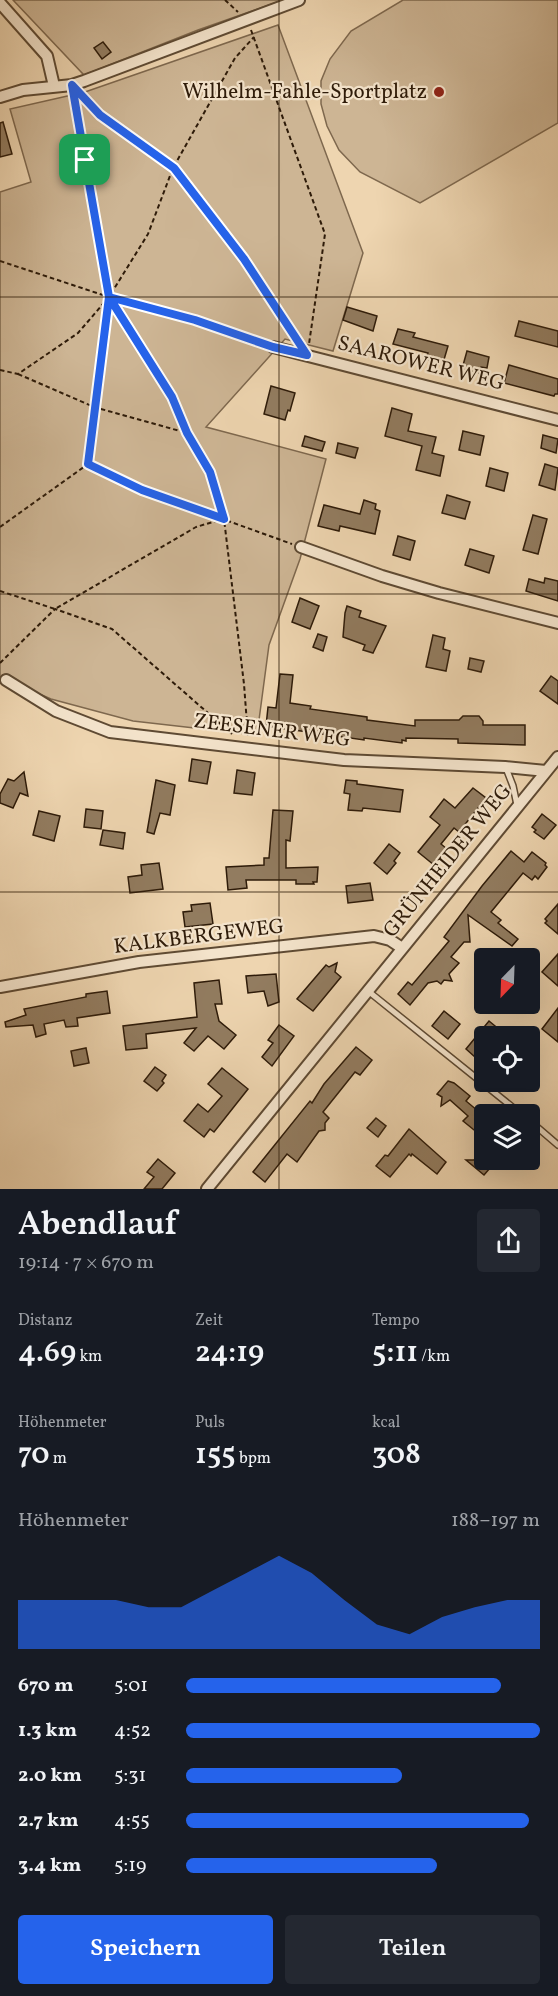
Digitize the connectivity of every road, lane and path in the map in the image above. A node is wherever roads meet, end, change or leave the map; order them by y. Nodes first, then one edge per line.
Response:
1 (299, 0) edge
2 (0, 3) edge
3 (247, 20) junction
4 (254, 37) junction
5 (72, 85) junction
6 (54, 86) junction
7 (0, 97) edge
8 (174, 168) junction
9 (0, 261) edge
10 (109, 297) junction
11 (273, 347) joint
12 (307, 355) junction
13 (0, 370) edge
14 (18, 374) junction
15 (94, 407) junction
16 (558, 420) edge
17 (187, 433) junction
18 (88, 464) junction
19 (224, 519) junction
20 (0, 527) edge
21 (302, 547) joint
22 (0, 591) edge
23 (55, 609) junction
24 (558, 623) edge
25 (0, 663) edge
26 (6, 680) dead end
27 (231, 734) dead end
28 (249, 749) junction
29 (558, 757) edge
30 (505, 767) junction
31 (546, 771) junction
32 (517, 807) junction
33 (402, 948) junction
34 (0, 987) edge
35 (368, 991) junction
36 (509, 1104) edge
37 (540, 1130) edge
38 (558, 1145) edge
39 (207, 1189) edge

1 - 3 street
2 - 6 street
3 - 4 path
3 - 5 street
4 - 8 path
4 - 12 path
5 - 6 street
5 - 8 path
5 - 10 path
6 - 7 street
8 - 10 path
8 - 12 path
9 - 10 path
10 - 11 path
10 - 14 path
10 - 15 path
10 - 17 path
11 - 12 street, SAAROWER WEG
12 - 16 street, SAAROWER WEG
13 - 14 path
14 - 15 path
15 - 17 path
15 - 18 path
17 - 19 path
18 - 19 path
18 - 20 path
19 - 21 path
19 - 23 path
19 - 28 path
21 - 24 street
22 - 23 path
23 - 25 path
23 - 27 path
26 - 28 street, ZEESENER WEG
28 - 30 street, ZEESENER WEG
29 - 31 street, GRÜNHEIDER WEG
30 - 31 street, ZEESENER WEG
30 - 32 lane
31 - 32 street, GRÜNHEIDER WEG
32 - 33 street, GRÜNHEIDER WEG
33 - 34 street, KALKBERGEWEG
33 - 35 street, GRÜNHEIDER WEG
35 - 36 lane
35 - 39 street, GRÜNHEIDER WEG
37 - 38 lane

